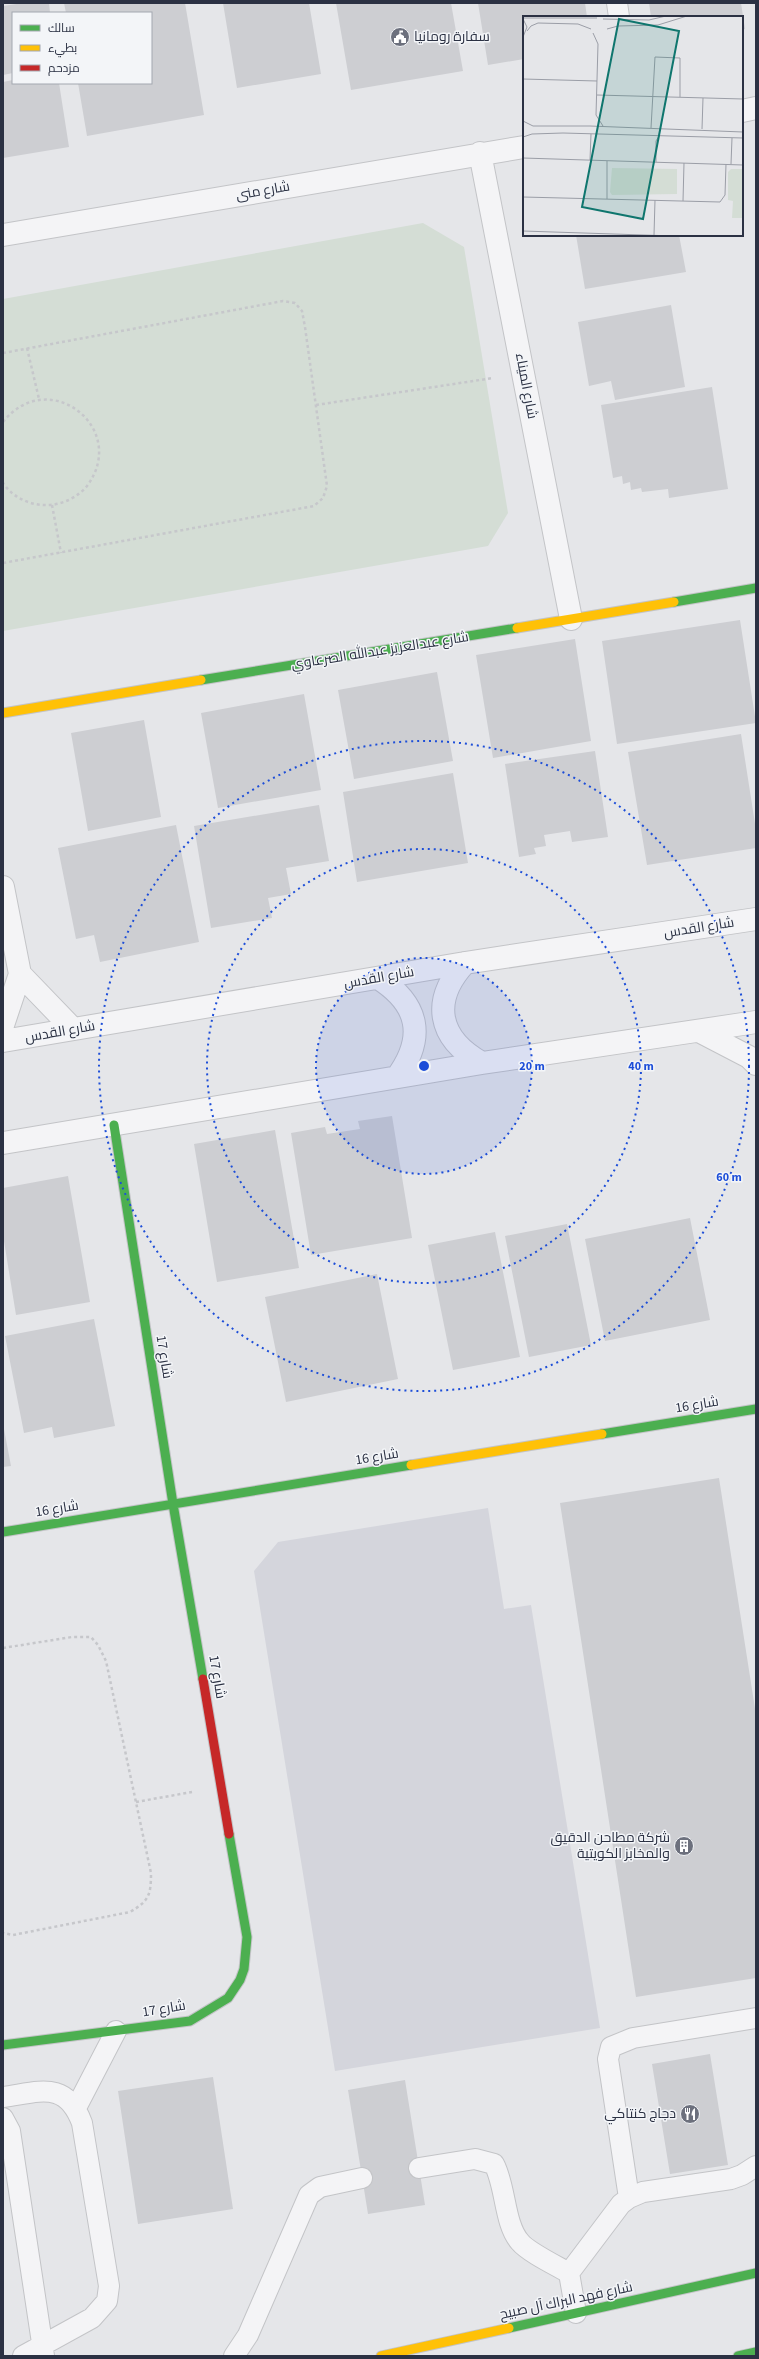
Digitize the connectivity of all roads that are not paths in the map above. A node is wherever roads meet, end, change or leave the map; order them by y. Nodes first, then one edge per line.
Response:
1 (617, 3) edge
2 (619, 16) edge
3 (756, 108) edge
4 (743, 111) edge
5 (523, 147) edge
6 (480, 154) junction
7 (3, 235) edge
8 (756, 588) edge
9 (571, 619) junction
10 (3, 713) edge
11 (3, 887) edge
12 (756, 919) edge
13 (466, 963) junction
14 (20, 974) junction
15 (378, 978) junction
16 (756, 1022) edge
17 (3, 1025) edge
18 (73, 1029) junction
19 (699, 1031) junction
20 (3, 1041) edge
21 (482, 1063) junction
22 (756, 1064) edge
23 (398, 1076) junction
24 (114, 1125) junction
25 (3, 1143) edge
26 (756, 1409) edge
27 (173, 1504) junction
28 (3, 1532) edge
29 (756, 2018) edge
30 (116, 2031) junction
31 (3, 2045) edge
32 (3, 2097) edge
33 (76, 2108) junction
34 (3, 2118) edge
35 (756, 2166) edge
36 (419, 2168) dead end
37 (362, 2178) dead end
38 (629, 2198) junction
39 (570, 2273) junction
40 (756, 2273) edge
41 (576, 2314) junction
42 (44, 2351) edge
43 (756, 2352) edge
44 (22, 2356) edge
45 (234, 2356) edge
46 (382, 2356) edge
47 (738, 2356) edge

1 - 2 lane
3 - 4 street
5 - 6 street, شارع منى
6 - 7 street, شارع منى
6 - 9 street, شارع الميناء
8 - 9 street, شارع عبدالعزيز عبدالله الصرعاوي
9 - 10 street, شارع عبدالعزيز عبدالله الصرعاوي
11 - 14 street
12 - 13 street, شارع القدس
13 - 15 street, شارع القدس
13 - 21 street
14 - 17 street
14 - 18 street
15 - 18 street, شارع القدس
15 - 23 street
16 - 19 street
18 - 20 street, شارع القدس
19 - 21 street
19 - 22 street
21 - 23 street
23 - 24 street
24 - 25 street
24 - 27 street, شارع 17
26 - 27 street, شارع 16
27 - 28 street, شارع 16
27 - 30 street, شارع 17
29 - 38 lane
30 - 31 street, شارع 17
30 - 33 lane
32 - 33 lane
33 - 42 lane
34 - 42 lane
35 - 38 lane
36 - 39 lane
37 - 45 lane
38 - 39 lane
39 - 41 lane
40 - 41 street, شارع فهد البراك آل صبيح
41 - 46 street, شارع فهد البراك آل صبيح
42 - 44 lane
43 - 47 street

